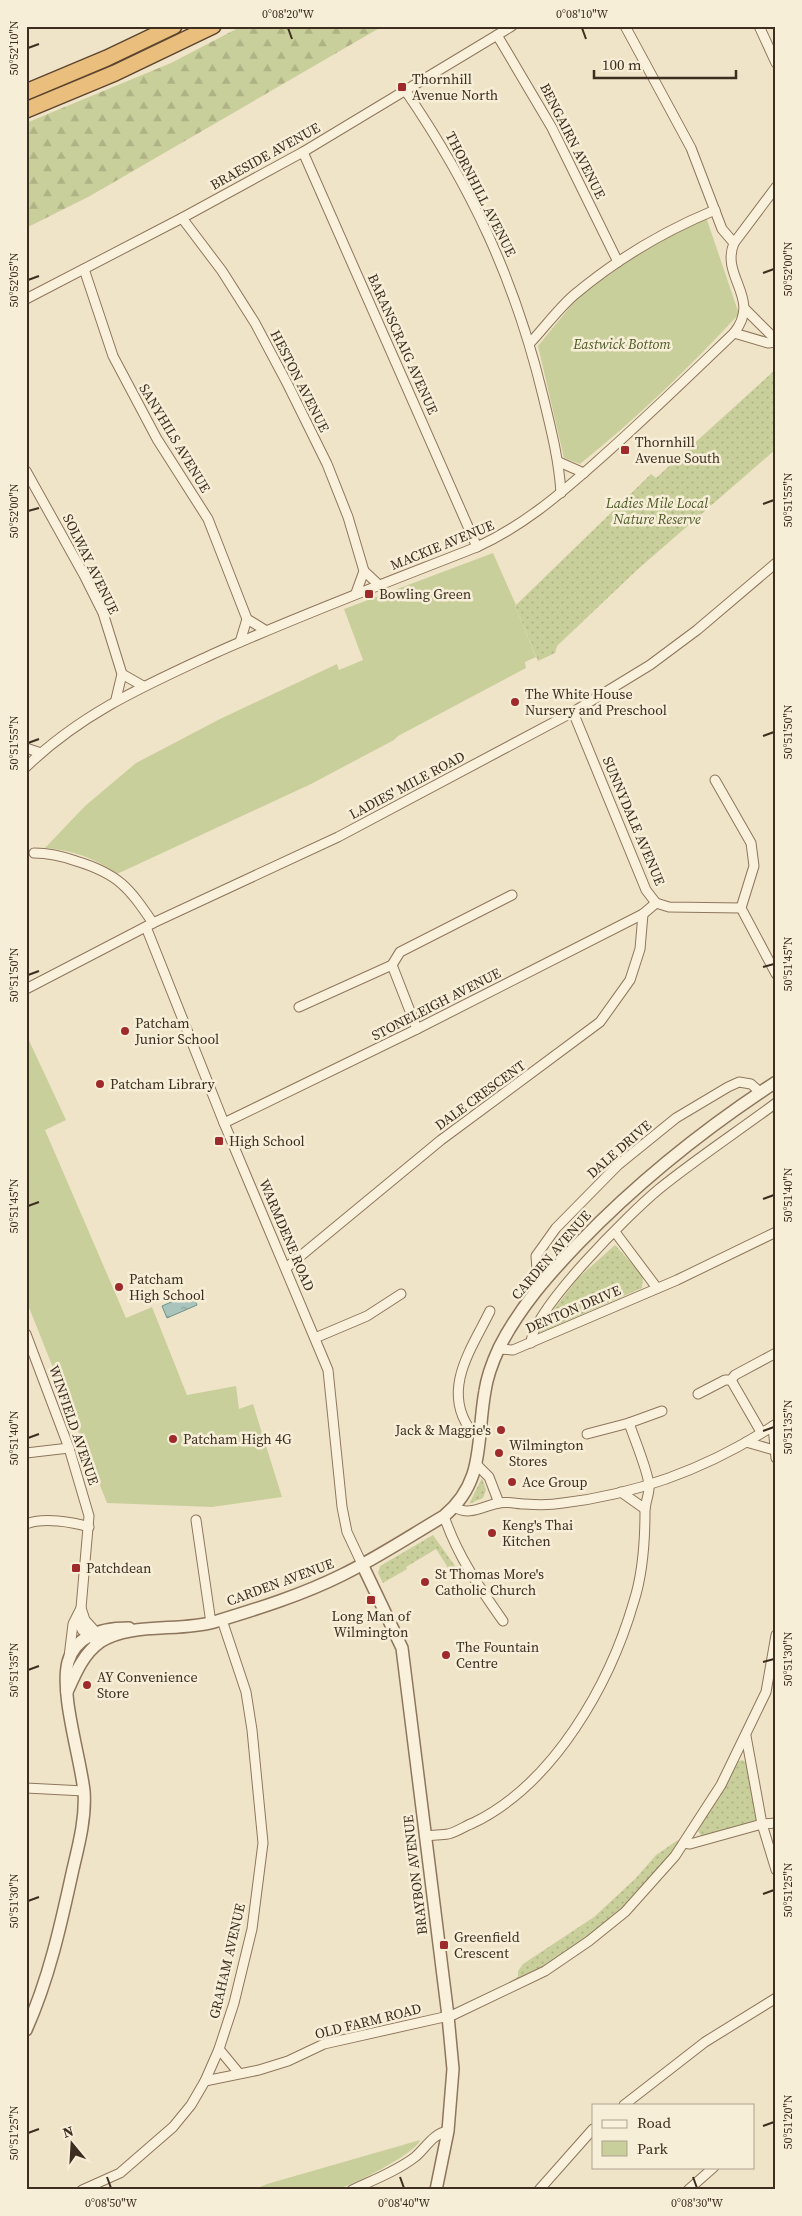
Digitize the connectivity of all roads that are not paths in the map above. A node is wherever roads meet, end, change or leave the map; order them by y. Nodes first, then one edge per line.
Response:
1 (174, 26) edge
2 (213, 26) edge
3 (512, 26) edge
4 (625, 26) edge
5 (759, 26) edge
6 (497, 35) junction
7 (776, 63) edge
8 (405, 90) junction
9 (26, 92) edge
10 (26, 110) edge
11 (303, 152) junction
12 (776, 187) edge
13 (715, 210) junction
14 (182, 218) junction
15 (734, 243) junction
16 (618, 262) junction
17 (84, 269) junction
18 (26, 299) edge
19 (745, 309) junction
20 (734, 334) junction
21 (776, 341) edge
22 (530, 343) junction
23 (559, 462) junction
24 (26, 471) edge
25 (584, 473) junction
26 (561, 493) junction
27 (477, 548) junction
28 (776, 563) edge
29 (364, 571) junction
30 (379, 585) junction
31 (356, 593) junction
32 (247, 619) junction
33 (264, 630) junction
34 (240, 642) junction
35 (122, 674) junction
36 (144, 686) junction
37 (116, 700) junction
38 (573, 712) junction
39 (26, 748) edge
40 (41, 753) junction
41 (26, 767) edge
42 (715, 780) dead end
43 (34, 853) dead end
44 (512, 895) dead end
45 (656, 903) junction
46 (741, 908) junction
47 (643, 914) junction
48 (149, 925) junction
49 (392, 965) junction
50 (776, 974) edge
51 (26, 989) edge
52 (299, 1006) dead end
53 (417, 1029) junction
54 (776, 1082) edge
55 (760, 1092) junction
56 (776, 1103) edge
57 (224, 1123) junction
58 (615, 1232) junction
59 (776, 1232) edge
60 (286, 1268) junction
61 (545, 1281) junction
62 (657, 1288) junction
63 (401, 1294) dead end
64 (490, 1311) dead end
65 (26, 1334) edge
66 (316, 1338) junction
67 (531, 1343) junction
68 (499, 1349) junction
69 (776, 1353) edge
70 (731, 1380) junction
71 (698, 1394) dead end
72 (662, 1411) dead end
73 (629, 1424) junction
74 (774, 1424) edge
75 (480, 1430) junction
76 (761, 1432) junction
77 (587, 1434) dead end
78 (746, 1442) junction
79 (69, 1448) junction
80 (26, 1453) edge
81 (775, 1454) edge
82 (476, 1464) junction
83 (650, 1485) junction
84 (621, 1492) junction
85 (499, 1502) junction
86 (455, 1507) junction
87 (644, 1509) junction
88 (444, 1516) junction
89 (196, 1520) dead end
90 (26, 1524) edge
91 (89, 1528) junction
92 (362, 1564) junction
93 (82, 1608) junction
94 (77, 1617) junction
95 (217, 1621) junction
96 (503, 1621) dead end
97 (776, 1635) edge
98 (94, 1637) junction
99 (68, 1662) junction
100 (776, 1688) edge
101 (67, 1692) junction
102 (766, 1692) junction
103 (746, 1736) junction
104 (26, 1788) edge
105 (84, 1791) junction
106 (776, 1823) edge
107 (762, 1824) junction
108 (426, 1836) junction
109 (684, 1843) junction
110 (775, 1868) edge
111 (776, 1998) edge
112 (448, 2016) junction
113 (26, 2030) edge
114 (219, 2049) junction
115 (238, 2072) junction
116 (205, 2081) junction
117 (625, 2104) edge
118 (592, 2130) edge
119 (448, 2131) junction
120 (713, 2168) edge
121 (82, 2190) edge
122 (352, 2190) edge
123 (436, 2190) edge
124 (539, 2190) edge
125 (688, 2190) edge

1 - 9 highway
2 - 10 highway
3 - 6 street, BRAESIDE AVENUE
4 - 13 street
5 - 7 street
6 - 8 street, BRAESIDE AVENUE
6 - 16 street, BENGAIRN AVENUE
8 - 11 street, BRAESIDE AVENUE
8 - 22 street, THORNHILL AVENUE
11 - 14 street, BRAESIDE AVENUE
11 - 27 street, BARANSCRAIG AVENUE
12 - 15 street
13 - 15 street
13 - 16 street
14 - 17 street, BRAESIDE AVENUE
14 - 29 street, HESTON AVENUE
15 - 19 street
16 - 22 street
17 - 18 street, BRAESIDE AVENUE
17 - 32 street, SANYHILS AVENUE
19 - 20 street, MACKIE AVENUE
19 - 21 street
20 - 21 street
20 - 25 street, MACKIE AVENUE
22 - 23 street, THORNHILL AVENUE
23 - 25 street
23 - 26 street, THORNHILL AVENUE
24 - 35 street, SOLWAY AVENUE
25 - 26 street, MACKIE AVENUE
26 - 27 street, MACKIE AVENUE
27 - 30 street, MACKIE AVENUE
28 - 38 street, LADIES' MILE ROAD
29 - 30 street
29 - 31 street
30 - 31 street, MACKIE AVENUE
31 - 33 street, MACKIE AVENUE
32 - 33 street
32 - 34 street
33 - 34 street, MACKIE AVENUE
34 - 36 street, MACKIE AVENUE
35 - 36 street
35 - 37 street
36 - 37 street, MACKIE AVENUE
37 - 40 street, MACKIE AVENUE
38 - 45 street, SUNNYDALE AVENUE
38 - 48 street, LADIES' MILE ROAD
39 - 40 street
40 - 41 street, MACKIE AVENUE
42 - 46 street
43 - 48 street, WARMDENE ROAD
44 - 49 street
45 - 46 street, SUNNYDALE AVENUE
45 - 47 street, STONELEIGH AVENUE
46 - 50 street
47 - 53 street, STONELEIGH AVENUE
47 - 60 street, DALE CRESCENT
48 - 51 street, LADIES' MILE ROAD
48 - 57 street, WARMDENE ROAD
49 - 52 street
49 - 53 street
53 - 57 street, STONELEIGH AVENUE
54 - 55 street, CARDEN AVENUE
55 - 61 street, CARDEN AVENUE
55 - 61 street, DALE DRIVE
56 - 58 street
57 - 60 street, WARMDENE ROAD
58 - 62 street
58 - 67 street
59 - 62 street, DENTON DRIVE
60 - 66 street, WARMDENE ROAD
61 - 68 street, CARDEN AVENUE
62 - 67 street, DENTON DRIVE
63 - 66 street
64 - 75 street
65 - 79 street, WINFIELD AVENUE
66 - 92 street, WARMDENE ROAD
67 - 68 street, DENTON DRIVE
68 - 75 street, CARDEN AVENUE
69 - 70 street
70 - 71 street
70 - 76 street
72 - 73 street
73 - 77 street
73 - 83 street
74 - 76 street
74 - 81 street
75 - 82 street, CARDEN AVENUE
76 - 78 street
78 - 81 street
78 - 83 street
79 - 80 street
79 - 91 street, WINFIELD AVENUE
82 - 85 street
82 - 86 street, CARDEN AVENUE
83 - 84 street
83 - 87 street
84 - 85 street
84 - 87 street
85 - 86 street
86 - 88 street, CARDEN AVENUE
87 - 108 street
88 - 92 street, CARDEN AVENUE
88 - 96 street
89 - 95 street, GRAHAM AVENUE
90 - 91 street
91 - 93 street
92 - 95 street, CARDEN AVENUE
92 - 108 street, BRAYBON AVENUE
93 - 94 street
93 - 98 street
94 - 98 street
94 - 99 street
95 - 98 street, CARDEN AVENUE
95 - 114 street, GRAHAM AVENUE
97 - 102 street
98 - 99 street
98 - 101 street
99 - 101 street
100 - 102 street
101 - 105 street
102 - 103 street
103 - 107 street
103 - 109 street
104 - 105 street
105 - 113 street
106 - 107 street
107 - 109 street
107 - 110 street
108 - 112 street, BRAYBON AVENUE
109 - 112 street
111 - 117 street
112 - 115 street, OLD FARM ROAD
112 - 119 street, BRAYBON AVENUE
114 - 115 street
114 - 116 street, GRAHAM AVENUE
115 - 116 street, OLD FARM ROAD
116 - 121 street, GRAHAM AVENUE
118 - 124 street
119 - 122 street
119 - 123 street, BRAYBON AVENUE
120 - 125 street

